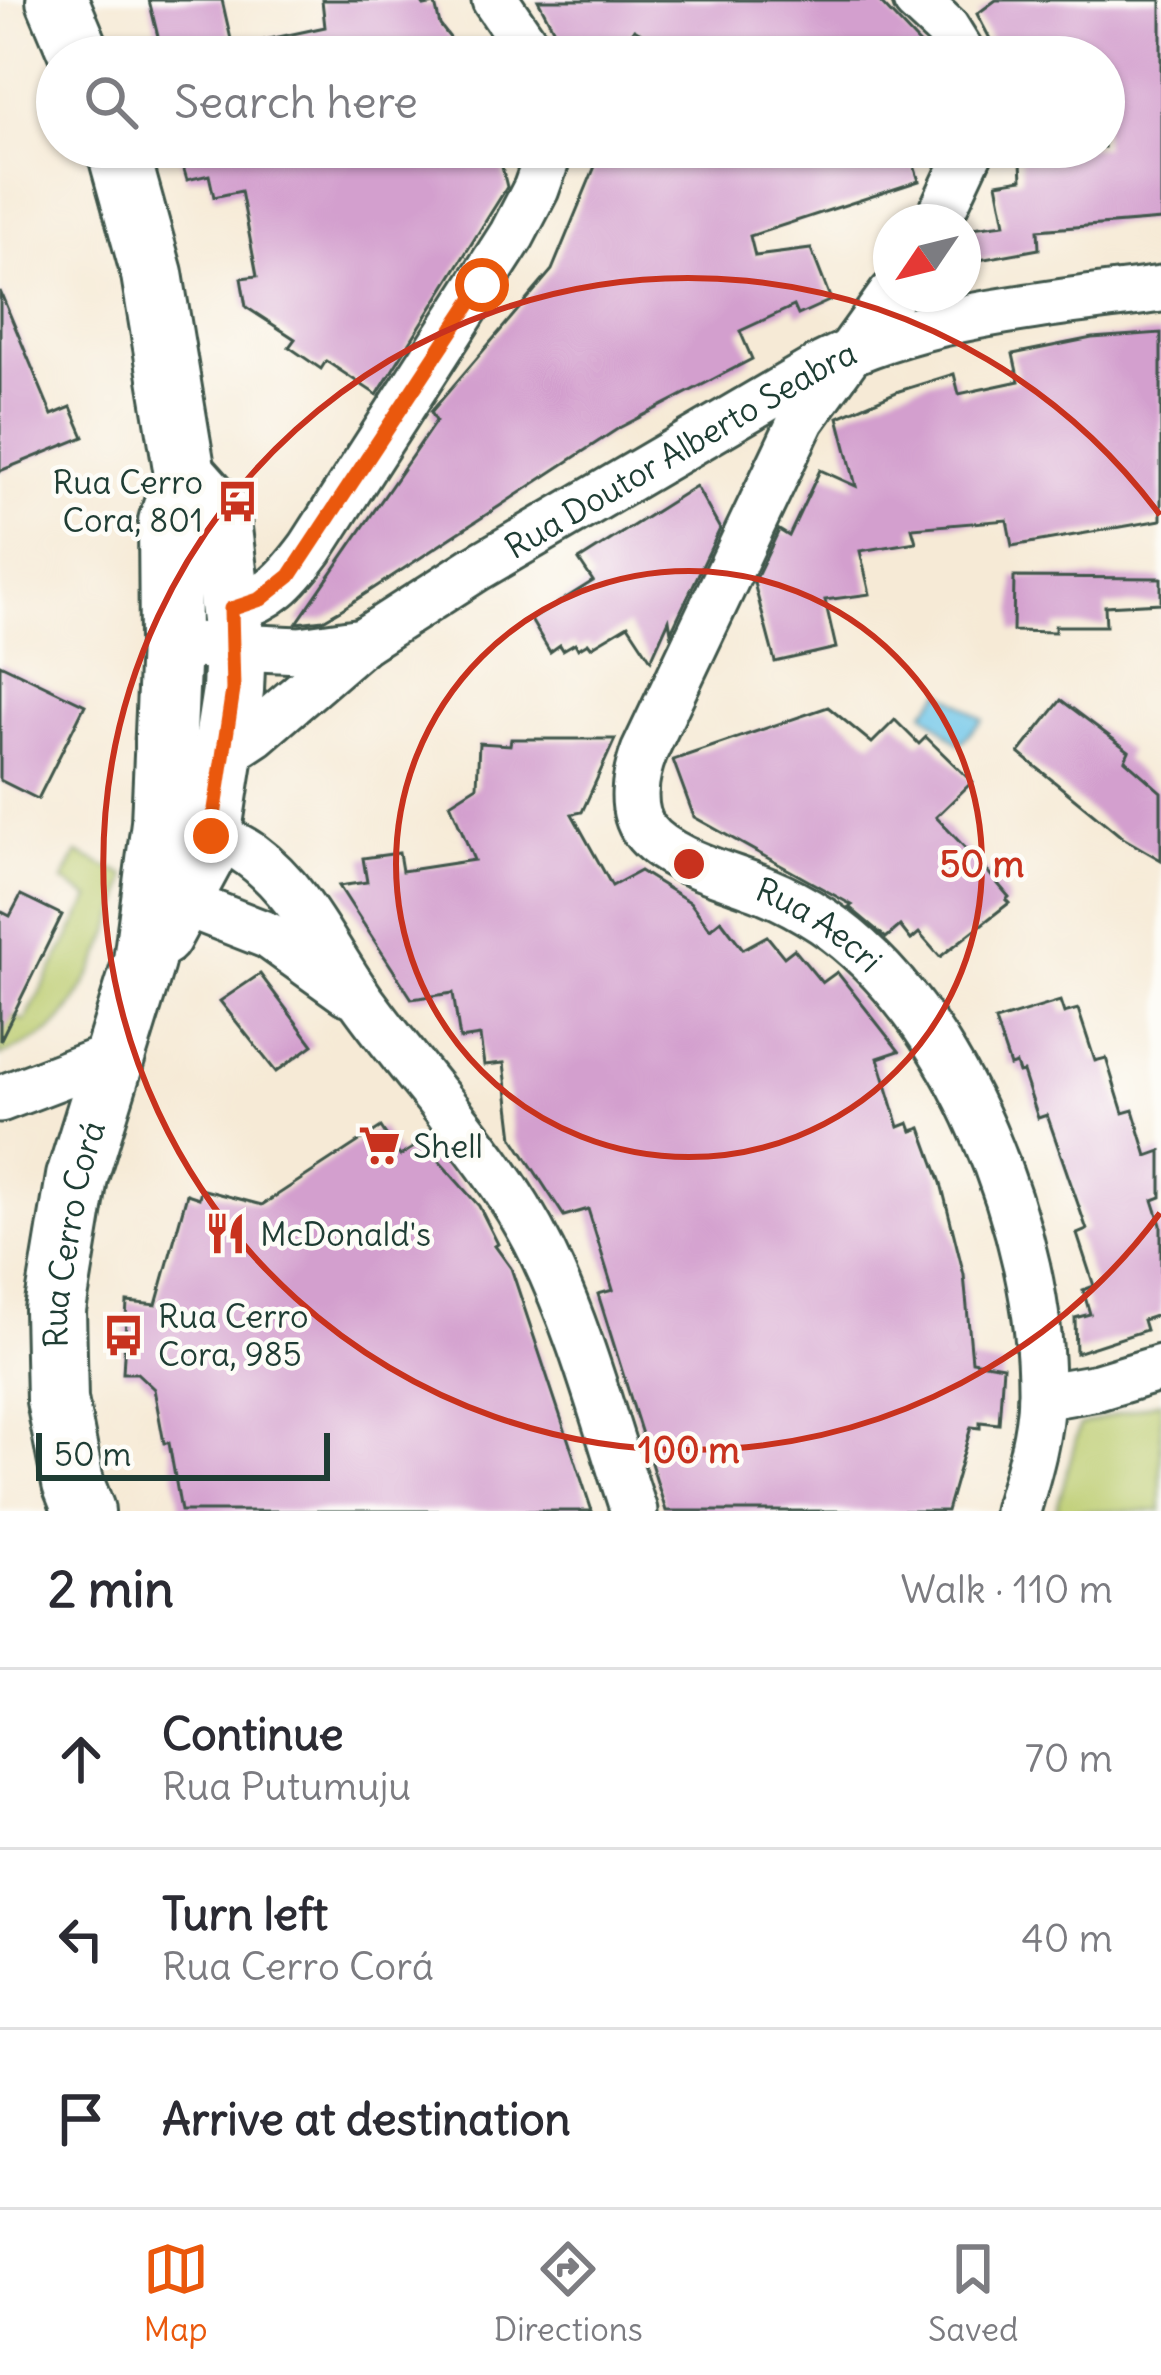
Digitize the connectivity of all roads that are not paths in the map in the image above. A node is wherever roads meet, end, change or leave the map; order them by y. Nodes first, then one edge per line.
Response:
1 (57, 0) edge
2 (495, 0) edge
3 (916, 0) edge
4 (72, 36) edge
5 (520, 36) edge
6 (951, 36) edge
7 (123, 168) edge
8 (544, 168) edge
9 (962, 168) edge
10 (945, 204) edge
11 (1161, 289) edge
12 (879, 312) edge
13 (851, 351) junction
14 (185, 474) junction
15 (233, 627) junction
16 (170, 630) junction
17 (363, 641) junction
18 (223, 758) junction
19 (163, 785) junction
20 (177, 868) junction
21 (364, 1005) junction
22 (115, 1055) junction
23 (0, 1099) edge
24 (1161, 1368) edge
25 (1041, 1397) junction
26 (84, 1511) edge
27 (634, 1511) edge
28 (1017, 1511) edge

1 - 4 main road
2 - 5 street
3 - 6 street
7 - 14 main road, Rua Cerro Corá
8 - 15 street
9 - 10 street
11 - 13 street, Rua Doutor Alberto Seabra
12 - 13 street, Rua Aecri
13 - 17 street, Rua Doutor Alberto Seabra
13 - 25 street, Rua Aecri
14 - 15 main road, Rua Cerro Corá
14 - 16 main road, Rua Cerro Corá
15 - 16 main road
15 - 17 street, Rua Doutor Alberto Seabra
15 - 18 main road, Rua Cerro Corá
16 - 19 main road, Rua Cerro Corá
17 - 18 street, Rua Doutor Alberto Seabra
18 - 19 street, Rua Doutor Alberto Seabra
18 - 20 main road, Rua Cerro Corá
19 - 20 main road, Rua Cerro Corá
20 - 21 street
20 - 21 street
20 - 22 main road, Rua Cerro Corá
21 - 27 street
22 - 23 street
22 - 26 main road, Rua Cerro Corá
24 - 25 street
25 - 28 street, Rua Aecri

